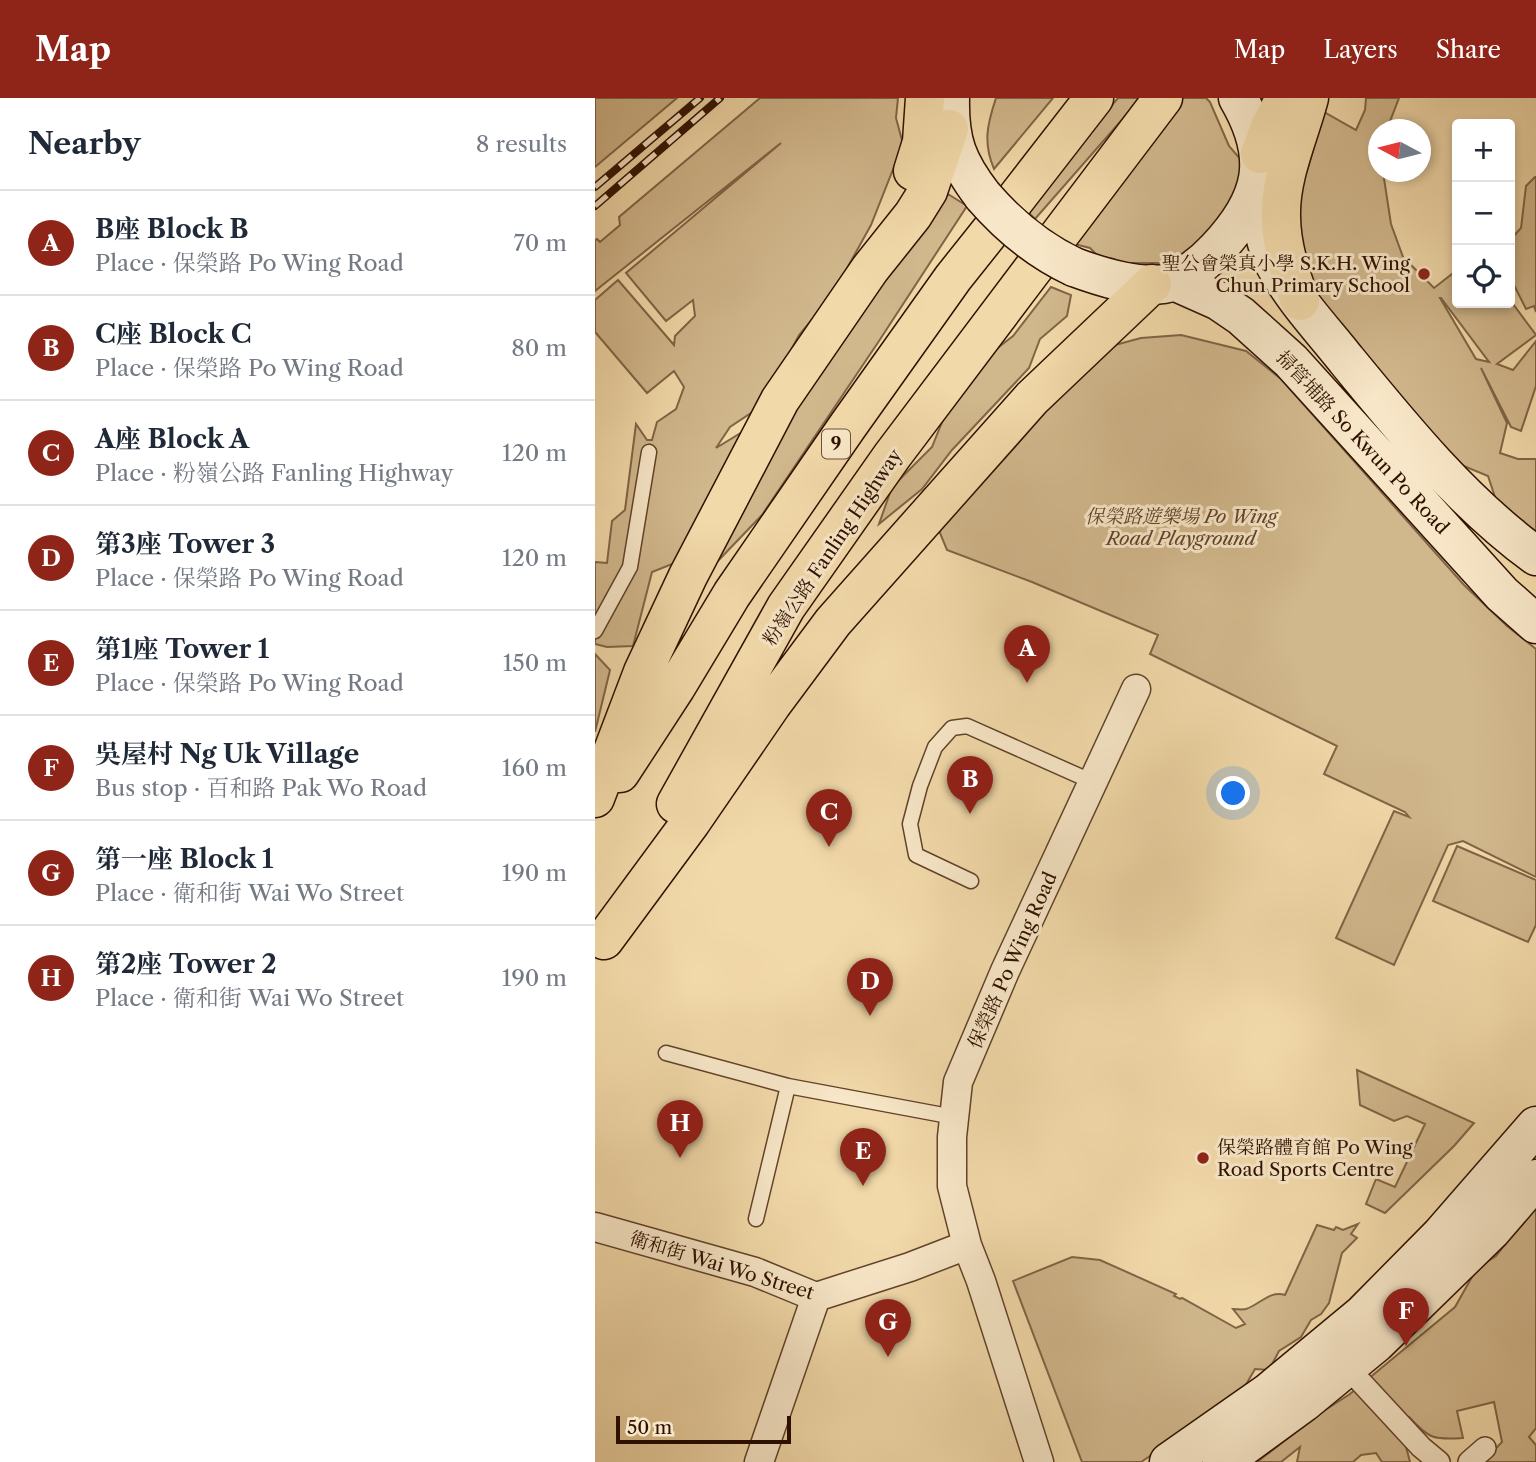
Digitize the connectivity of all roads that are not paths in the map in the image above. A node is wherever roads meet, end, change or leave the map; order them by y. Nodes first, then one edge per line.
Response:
1 (925, 98) edge
2 (1094, 98) edge
3 (1163, 98) edge
4 (1238, 98) edge
5 (1285, 98) edge
6 (1308, 98) edge
7 (949, 113) edge
8 (1258, 172) junction
9 (995, 210) junction
10 (1054, 258) junction
11 (870, 268) junction
12 (1163, 283) junction
13 (1300, 301) junction
14 (649, 452) dead end
15 (1536, 556) edge
16 (1536, 624) edge
17 (595, 631) edge
18 (1136, 689) dead end
19 (1093, 782) junction
20 (595, 798) edge
21 (595, 813) edge
22 (971, 881) dead end
23 (599, 949) edge
24 (666, 1053) dead end
25 (788, 1086) junction
26 (954, 1117) junction
27 (1536, 1126) edge
28 (1536, 1179) edge
29 (756, 1219) dead end
30 (595, 1227) edge
31 (967, 1245) junction
32 (816, 1297) junction
33 (1347, 1367) junction
34 (759, 1462) edge
35 (1039, 1462) edge
36 (1060, 1462) edge
37 (1169, 1462) edge
38 (1221, 1462) edge
39 (1440, 1462) edge

1 - 11 highway
2 - 9 highway, 9
3 - 10 highway, 粉嶺公路 Fanling Highway
4 - 8 main road, 掃管埔路 So Kwun Po Road
5 - 8 highway
6 - 13 highway
7 - 9 main road, 掃管埔路 So Kwun Po Road
7 - 11 highway
8 - 12 main road
8 - 13 main road, 掃管埔路 So Kwun Po Road
9 - 10 main road, 掃管埔路 So Kwun Po Road, bridge
9 - 21 highway, 9
10 - 12 main road, 掃管埔路 So Kwun Po Road
10 - 23 highway, 粉嶺公路 Fanling Highway
11 - 20 highway
12 - 16 main road, 掃管埔路 So Kwun Po Road
12 - 23 highway
13 - 15 main road, 掃管埔路 So Kwun Po Road
14 - 17 lane
18 - 19 street, 保榮路 Po Wing Road
19 - 22 lane
19 - 26 street, 保榮路 Po Wing Road
24 - 25 lane
25 - 26 lane
25 - 29 lane
26 - 31 street, 保榮路 Po Wing Road
27 - 37 main road
28 - 33 main road
30 - 32 street, 衛和街 Wai Wo Street
31 - 32 street, 衛和街 Wai Wo Street
31 - 35 street, 保榮路 Po Wing Road
31 - 36 street
32 - 34 street
33 - 38 main road
33 - 39 street

